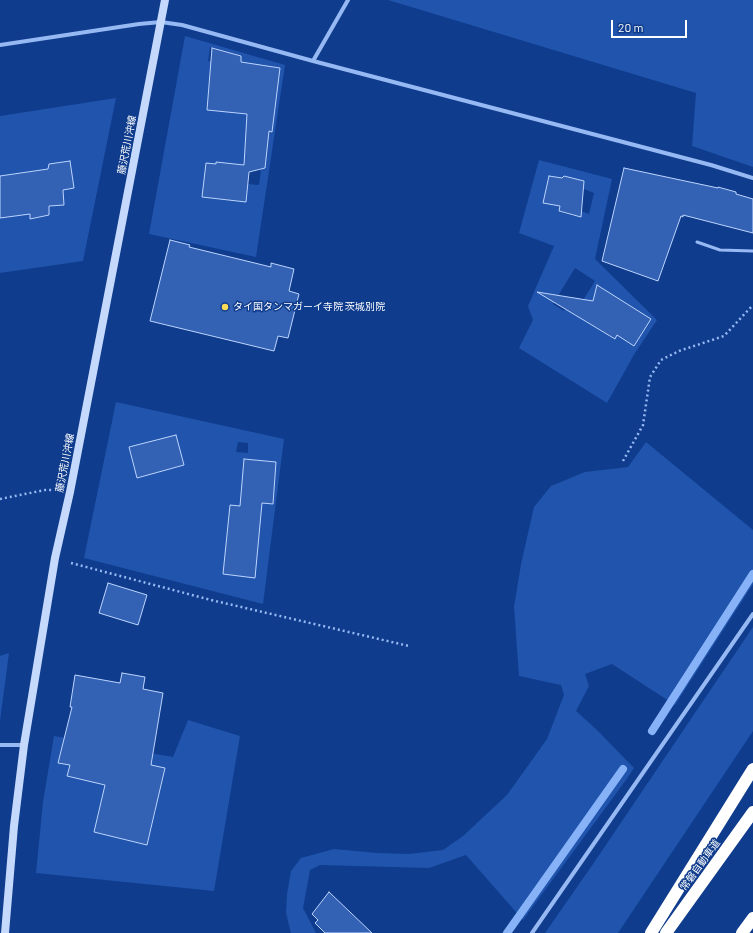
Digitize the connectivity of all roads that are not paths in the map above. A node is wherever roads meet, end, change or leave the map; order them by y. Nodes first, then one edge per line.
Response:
1 (165, 0) edge
2 (348, 0) edge
3 (161, 22) junction
4 (0, 45) edge
5 (313, 61) junction
6 (753, 178) edge
7 (697, 242) dead end
8 (753, 251) edge
9 (753, 614) edge
10 (0, 745) edge
11 (24, 745) junction
12 (753, 769) edge
13 (753, 812) edge
14 (753, 918) edge
15 (6, 933) edge
16 (532, 933) edge
17 (651, 933) edge
18 (666, 933) edge
19 (742, 933) edge

1 - 3 main road, 藤沢荒川沖線
2 - 5 street
3 - 4 street
3 - 5 street
3 - 11 main road, 藤沢荒川沖線
5 - 6 street
7 - 8 lane
9 - 16 street
10 - 11 street
11 - 15 main road, 藤沢荒川沖線
12 - 17 highway
13 - 18 highway, 常磐自動車道
14 - 19 highway

